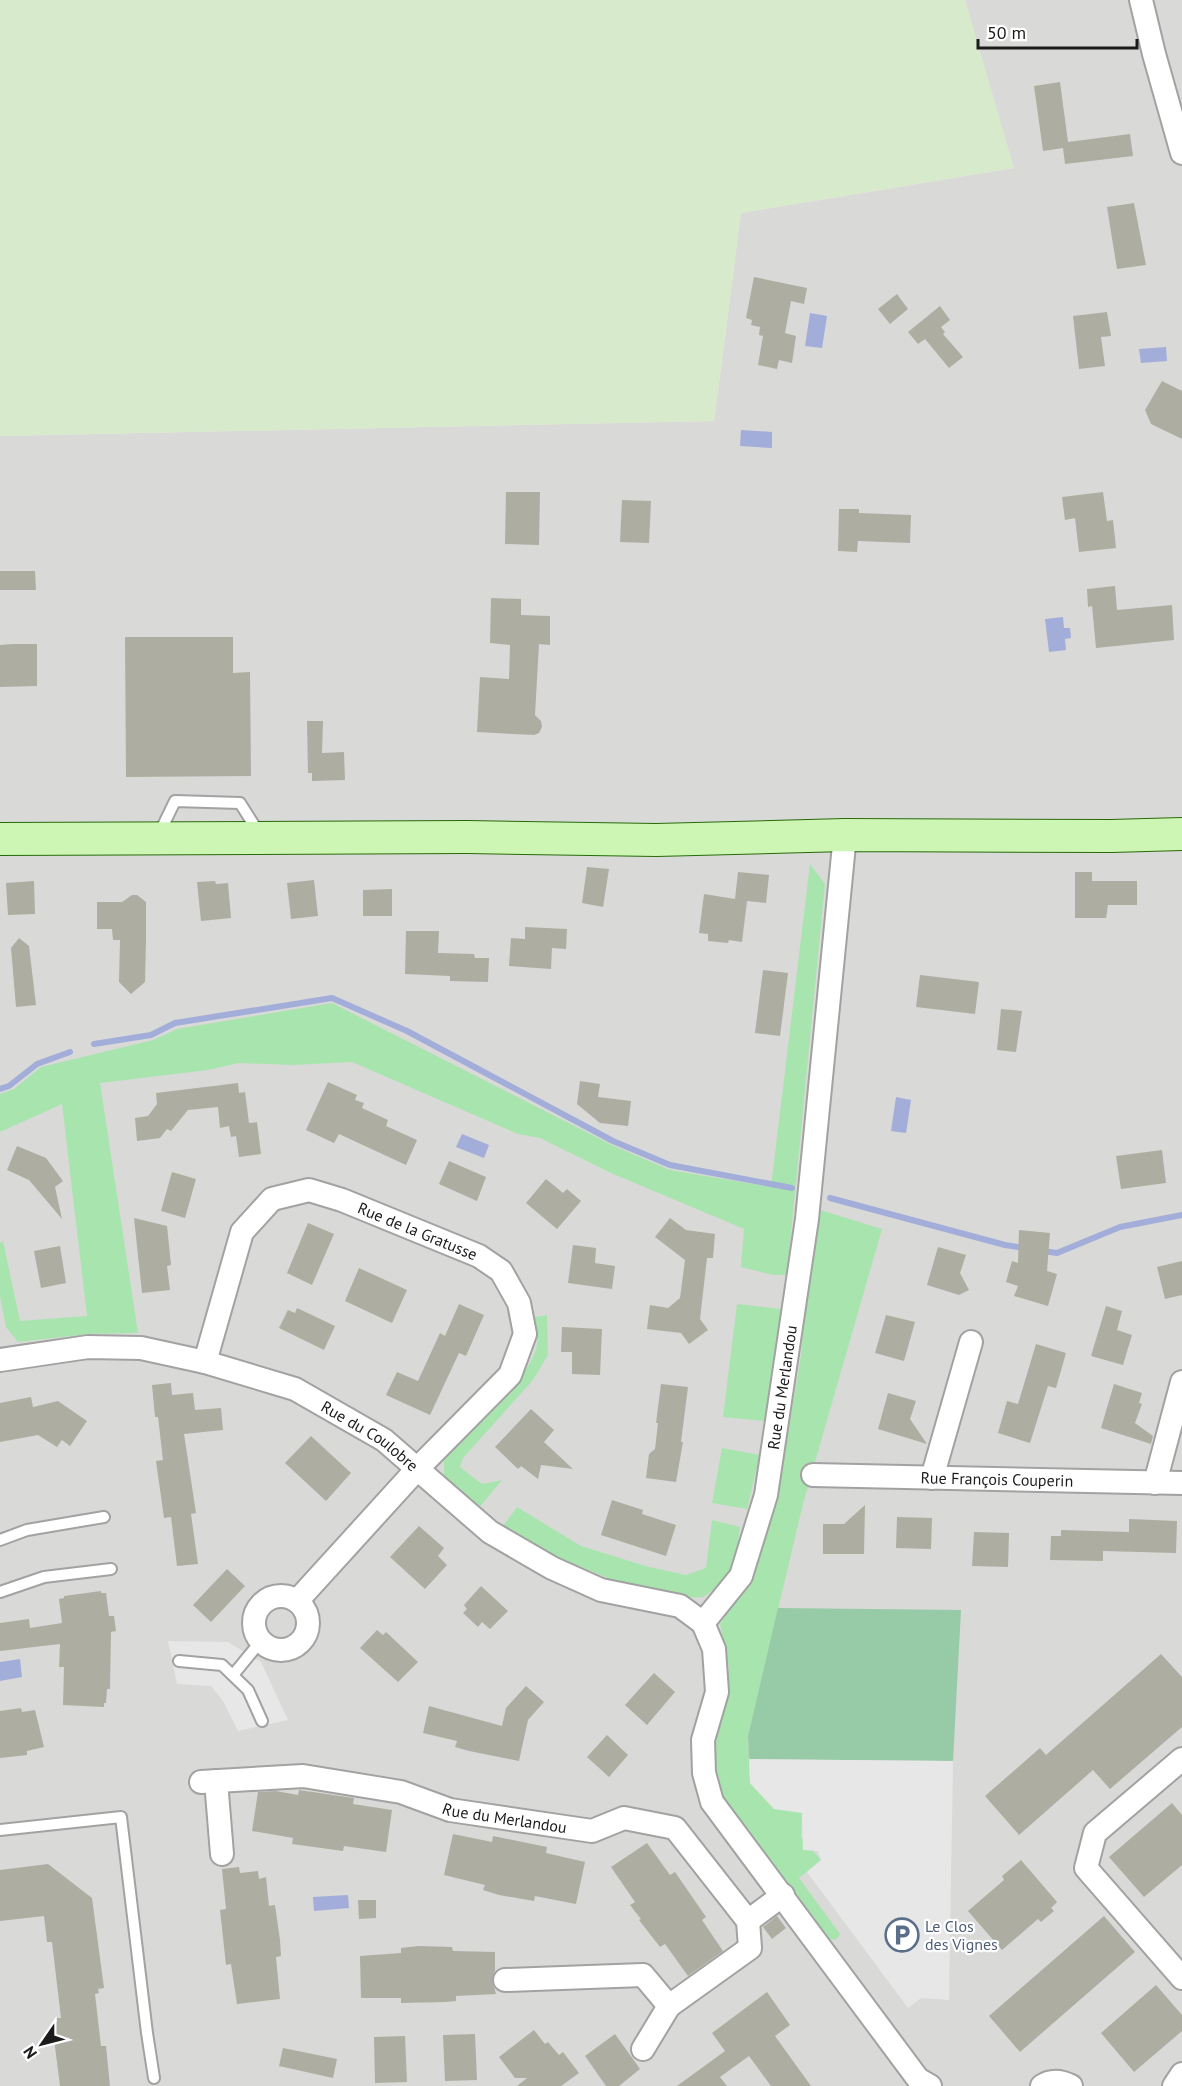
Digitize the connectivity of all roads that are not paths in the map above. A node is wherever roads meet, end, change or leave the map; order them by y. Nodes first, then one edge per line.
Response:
1 (1141, 0) edge
2 (1182, 153) edge
3 (1182, 834) edge
4 (845, 835) junction
5 (0, 838) edge
6 (971, 1342) dead end
7 (0, 1360) edge
8 (205, 1362) junction
9 (1182, 1382) edge
10 (418, 1468) junction
11 (813, 1475) dead end
12 (932, 1478) junction
13 (1155, 1483) junction
14 (1182, 1483) edge
15 (104, 1517) dead end
16 (0, 1539) edge
17 (111, 1569) dead end
18 (0, 1592) edge
19 (297, 1601) junction
20 (703, 1623) junction
21 (261, 1641) junction
22 (179, 1661) dead end
23 (233, 1675) junction
24 (261, 1721) dead end
25 (1182, 1759) edge
26 (0, 1830) edge
27 (222, 1854) dead end
28 (783, 1896) junction
29 (747, 1921) junction
30 (1182, 1978) edge
31 (504, 1980) dead end
32 (669, 2006) junction
33 (642, 2049) dead end
34 (1182, 2074) edge
35 (154, 2078) dead end
36 (930, 2086) edge
37 (1042, 2086) edge
38 (1071, 2086) edge
39 (1174, 2086) edge

1 - 2 street
3 - 4 main road
4 - 5 main road
4 - 20 street, Rue du Merlandou
6 - 12 street
7 - 8 street, Rue du Coulobre
8 - 10 street, Rue du Coulobre
8 - 10 street, Rue de la Gratusse
9 - 13 street
10 - 19 street, Rue de la Gratusse
10 - 20 street, Rue du Coulobre
11 - 12 street, Rue François Couperin
12 - 13 street, Rue François Couperin
13 - 14 street, Rue François Couperin
15 - 16 lane
17 - 18 lane
19 - 21 street
19 - 21 street
20 - 28 street
21 - 23 lane
22 - 23 lane
23 - 24 lane
25 - 30 street
26 - 35 lane
27 - 29 street, Rue du Merlandou
28 - 29 street
28 - 36 street
29 - 32 street
31 - 32 street
32 - 33 street
34 - 39 street
37 - 38 street

